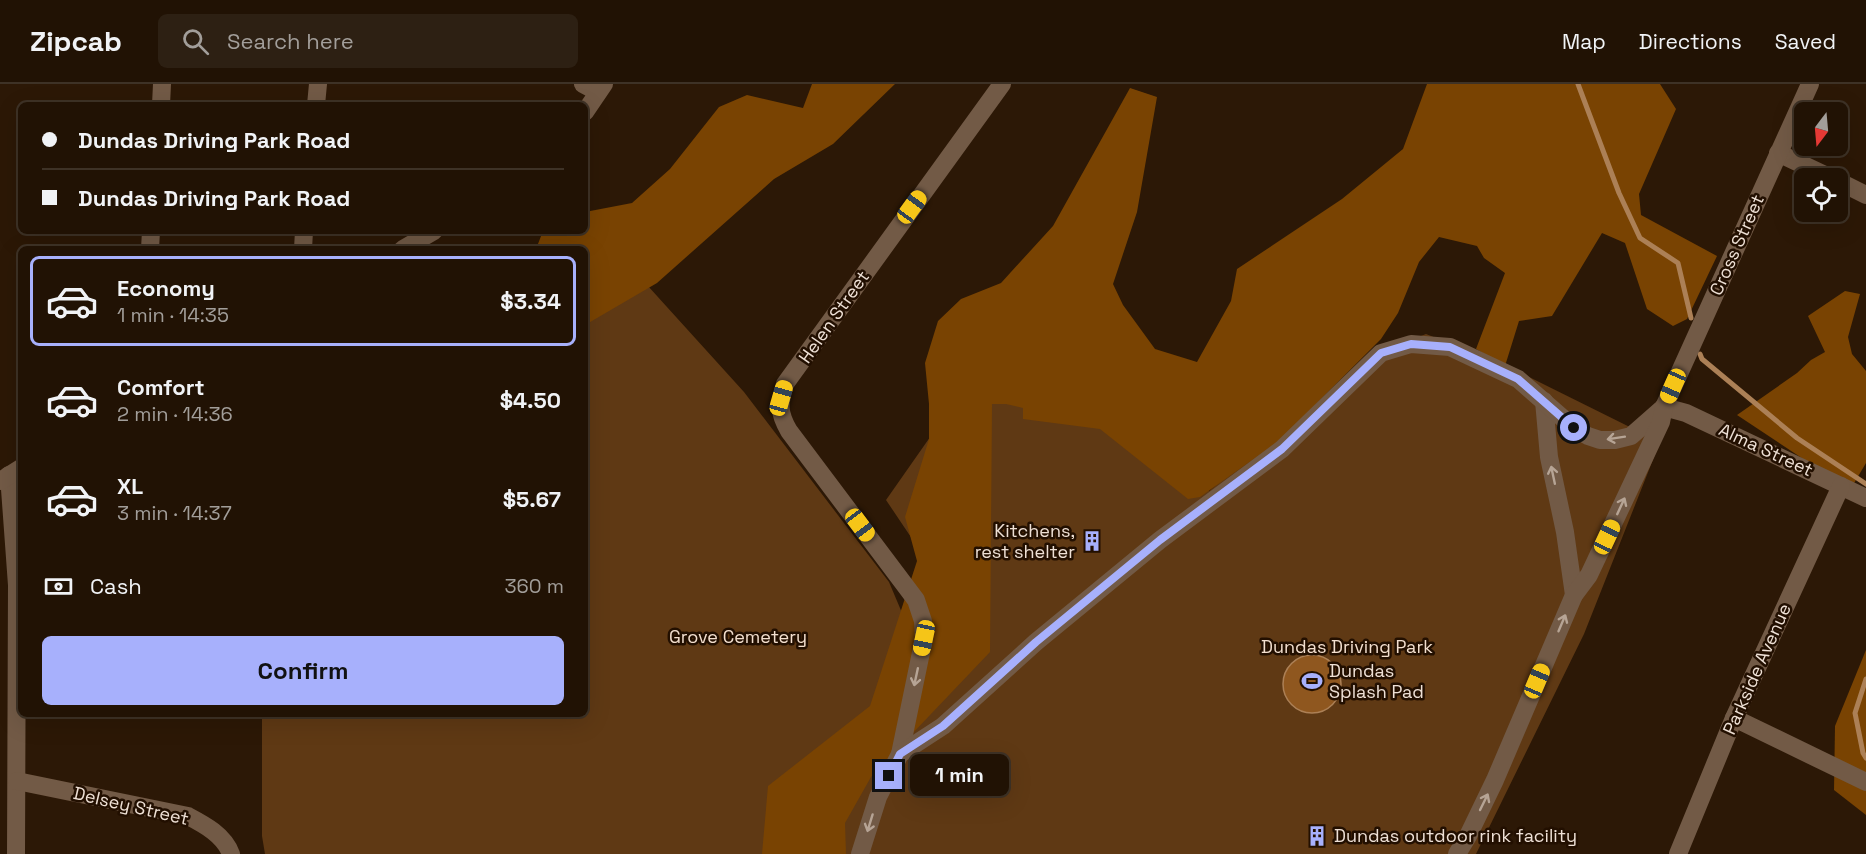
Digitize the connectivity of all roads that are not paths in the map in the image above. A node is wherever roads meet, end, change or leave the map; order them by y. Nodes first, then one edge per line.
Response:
1 (162, 84) edge
2 (318, 84) edge
3 (1002, 84) edge
4 (1810, 84) edge
5 (595, 87) edge
6 (161, 102) edge
7 (316, 102) edge
8 (588, 104) edge
9 (1778, 153) junction
10 (1810, 168) edge
11 (1848, 187) edge
12 (1866, 195) edge
13 (429, 234) edge
14 (408, 246) edge
15 (1544, 401) junction
16 (1664, 407) junction
17 (10, 475) edge
18 (1841, 486) junction
19 (1866, 498) edge
20 (18, 574) edge
21 (1574, 595) junction
22 (18, 651) edge
23 (1734, 718) junction
24 (900, 754) junction
25 (16, 781) junction
26 (1866, 782) edge
27 (16, 854) edge
28 (231, 854) edge
29 (860, 854) edge
30 (1457, 854) edge
31 (1678, 854) edge

1 - 6 street
2 - 7 street
3 -> 24 street, Helen Street
4 - 9 street, Cross Street
5 - 8 street
9 - 10 street
9 - 16 street, Cross Street
11 - 12 street
13 - 14 street
16 -> 15 street
21 -> 15 street
15 - 24 street
16 - 18 street, Alma Street
21 -> 16 street, Cross Street
17 - 20 street
18 - 19 street, Alma Street
18 - 23 street, Parkside Avenue
30 -> 21 street, Cross Street
22 - 25 street
23 - 26 street
23 - 31 street, Parkside Avenue
24 -> 29 street
25 - 27 street
25 - 28 street, Delsey Street

